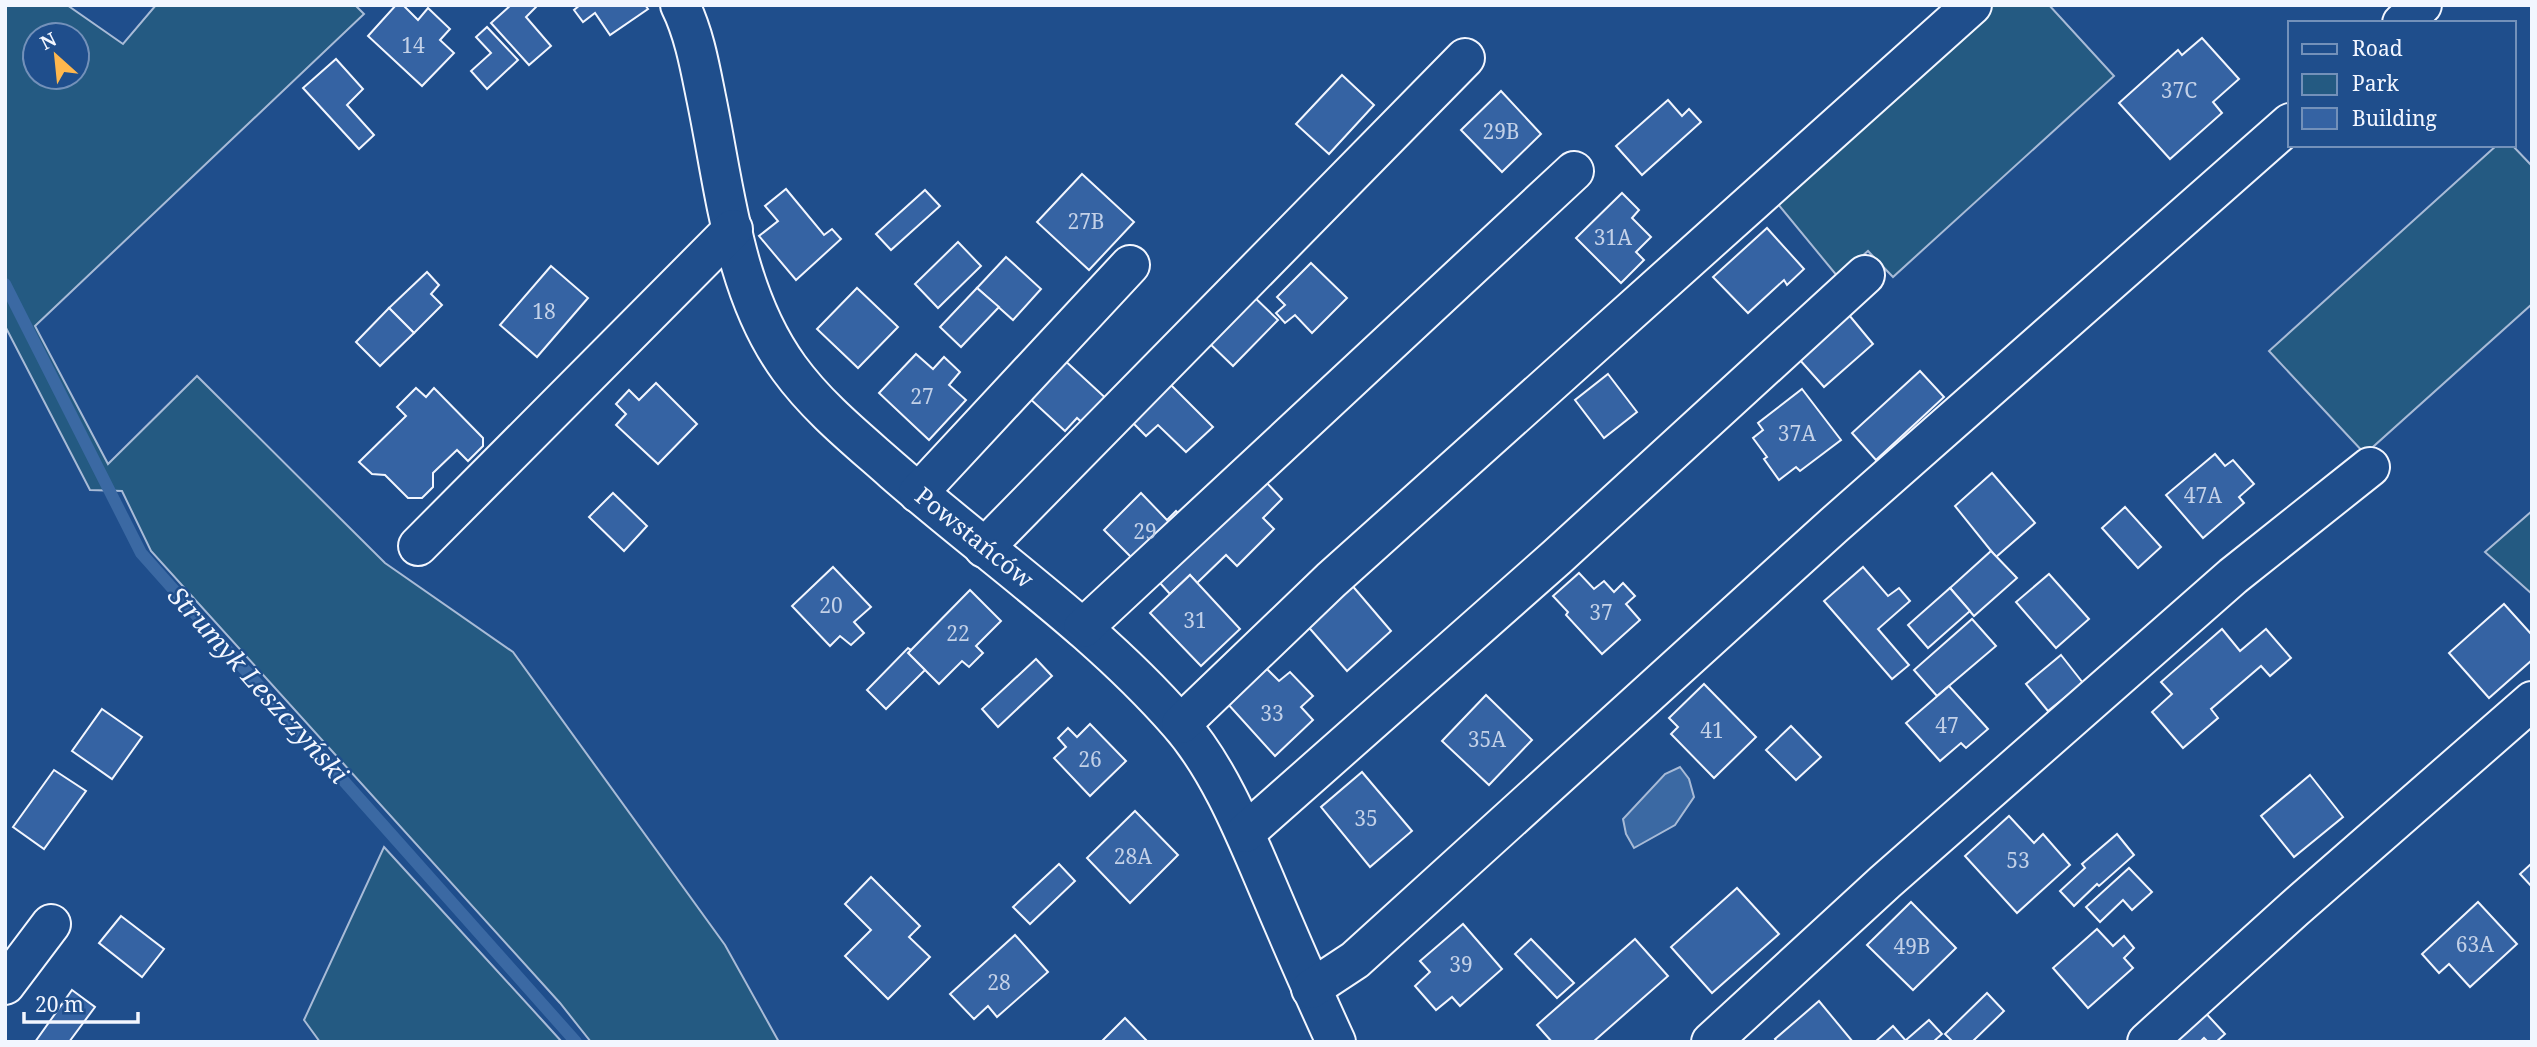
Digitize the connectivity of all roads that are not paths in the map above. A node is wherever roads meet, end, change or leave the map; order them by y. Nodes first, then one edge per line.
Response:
1 (680, 5) edge
2 (1972, 5) edge
3 (2422, 5) edge
4 (2404, 21) edge
5 (1465, 58) dead end
6 (2288, 125) edge
7 (1574, 171) dead end
8 (733, 229) junction
9 (1130, 265) dead end
10 (1865, 275) dead end
11 (2370, 467) dead end
12 (919, 493) junction
13 (418, 545) dead end
14 (984, 548) junction
15 (1083, 628) junction
16 (2532, 701) edge
17 (1181, 724) junction
18 (1245, 833) junction
19 (51, 924) dead end
20 (5, 985) edge
21 (1311, 989) junction
22 (1336, 1042) edge
23 (1711, 1042) edge
24 (2147, 1042) edge

1 - 8 street, Powstańców
2 - 17 street
3 - 4 street
5 - 14 street
6 - 21 street
7 - 15 street
8 - 12 street, Powstańców
8 - 13 street
9 - 12 street
10 - 18 street
11 - 23 street
12 - 14 street, Powstańców
14 - 15 street, Powstańców
15 - 17 street, Powstańców
16 - 24 street
17 - 18 street, Powstańców
18 - 21 street, Powstańców
19 - 20 street
21 - 22 street, Powstańców

